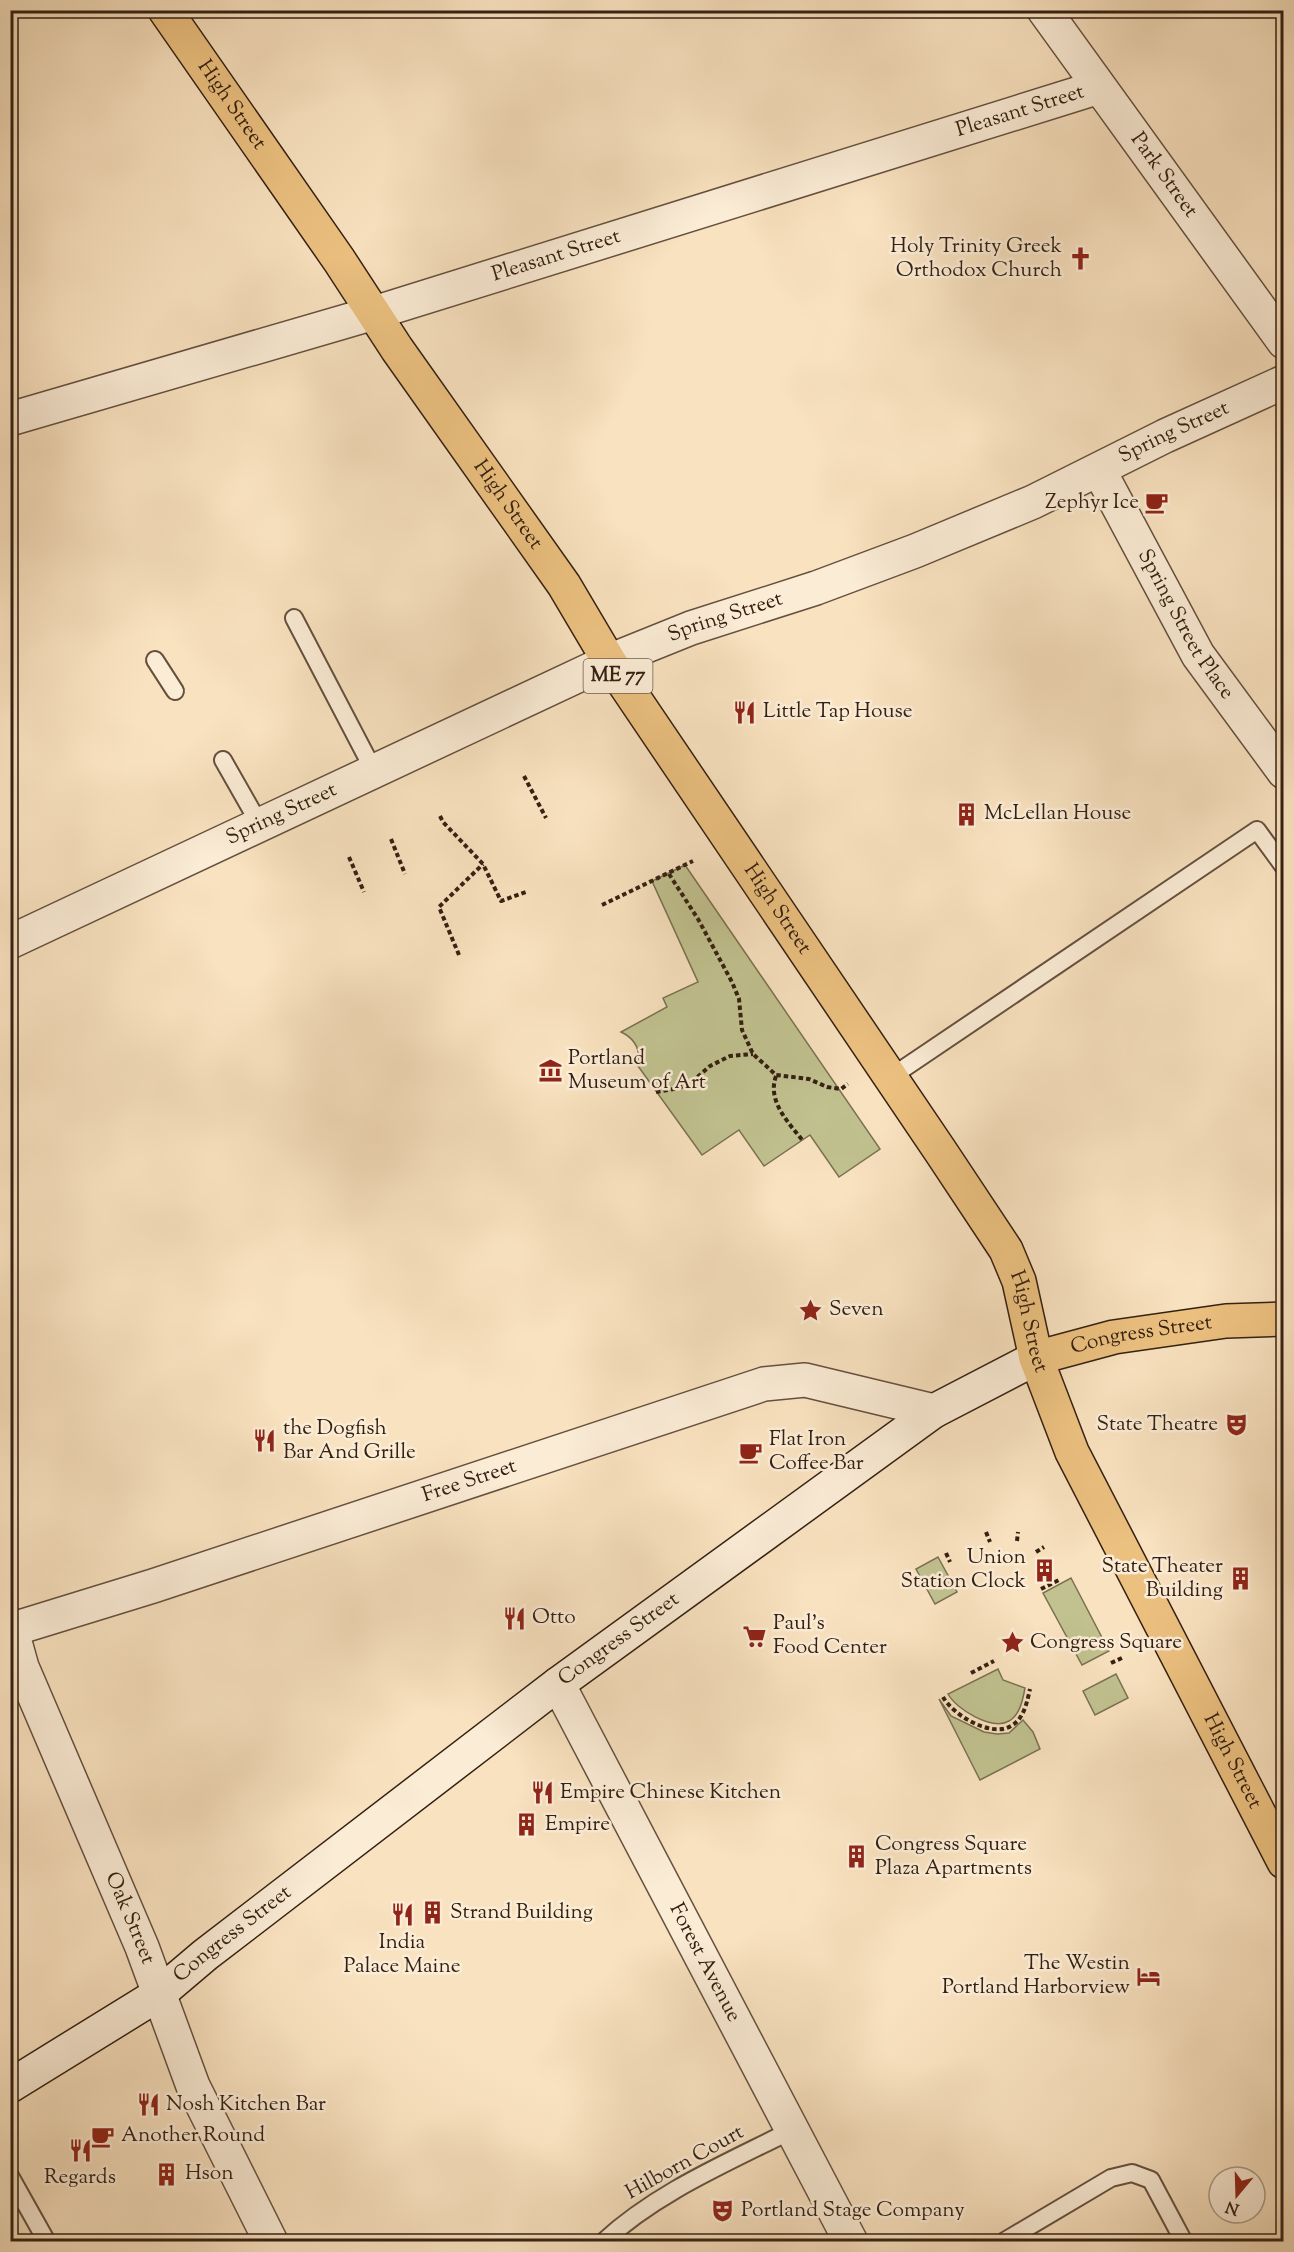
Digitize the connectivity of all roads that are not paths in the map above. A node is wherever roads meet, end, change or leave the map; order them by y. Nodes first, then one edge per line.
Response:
1 (165, 10) edge
2 (1044, 10) edge
3 (1098, 87) junction
4 (374, 313) junction
5 (1284, 342) edge
6 (1284, 382) edge
7 (10, 419) edge
8 (1099, 470) junction
9 (294, 618) dead end
10 (155, 660) dead end
11 (609, 661) junction
12 (175, 691) dead end
13 (223, 760) dead end
14 (374, 771) junction
15 (1284, 772) edge
16 (260, 825) junction
17 (1284, 867) edge
18 (10, 942) edge
19 (891, 1077) junction
20 (1284, 1319) edge
21 (1036, 1358) junction
22 (934, 1411) junction
23 (11, 1628) edge
24 (558, 1683) junction
25 (1284, 1862) edge
26 (159, 1994) junction
27 (10, 2086) edge
28 (792, 2130) junction
29 (10, 2176) edge
30 (47, 2241) edge
31 (271, 2241) edge
32 (603, 2241) edge
33 (850, 2241) edge
34 (1003, 2241) edge
35 (1184, 2241) edge

1 - 4 main road, High Street / ME 77
2 - 3 street, Park Street
3 - 4 street, Pleasant Street
3 - 5 street, Park Street
4 - 7 street, Pleasant Street
4 - 11 main road, High Street / ME 77
6 - 8 street, Spring Street
8 - 11 street, Spring Street
8 - 15 street, Spring Street Place
9 - 14 lane
10 - 12 lane
11 - 14 street, Spring Street
11 - 19 main road, High Street / ME 77
13 - 16 lane
14 - 16 street, Spring Street
16 - 18 street, Spring Street
17 - 19 lane
19 - 21 main road, High Street / ME 77
20 - 21 main road, Congress Street
21 - 22 street, Congress Street
21 - 25 main road, High Street / ME 77
22 - 23 street, Free Street
22 - 24 street, Congress Street
23 - 26 street, Oak Street
24 - 26 street, Congress Street
24 - 28 street, Forest Avenue
26 - 27 street, Congress Street
26 - 31 street, Oak Street
28 - 32 lane, Hilborn Court
28 - 33 street, Forest Avenue
29 - 30 lane
34 - 35 lane

